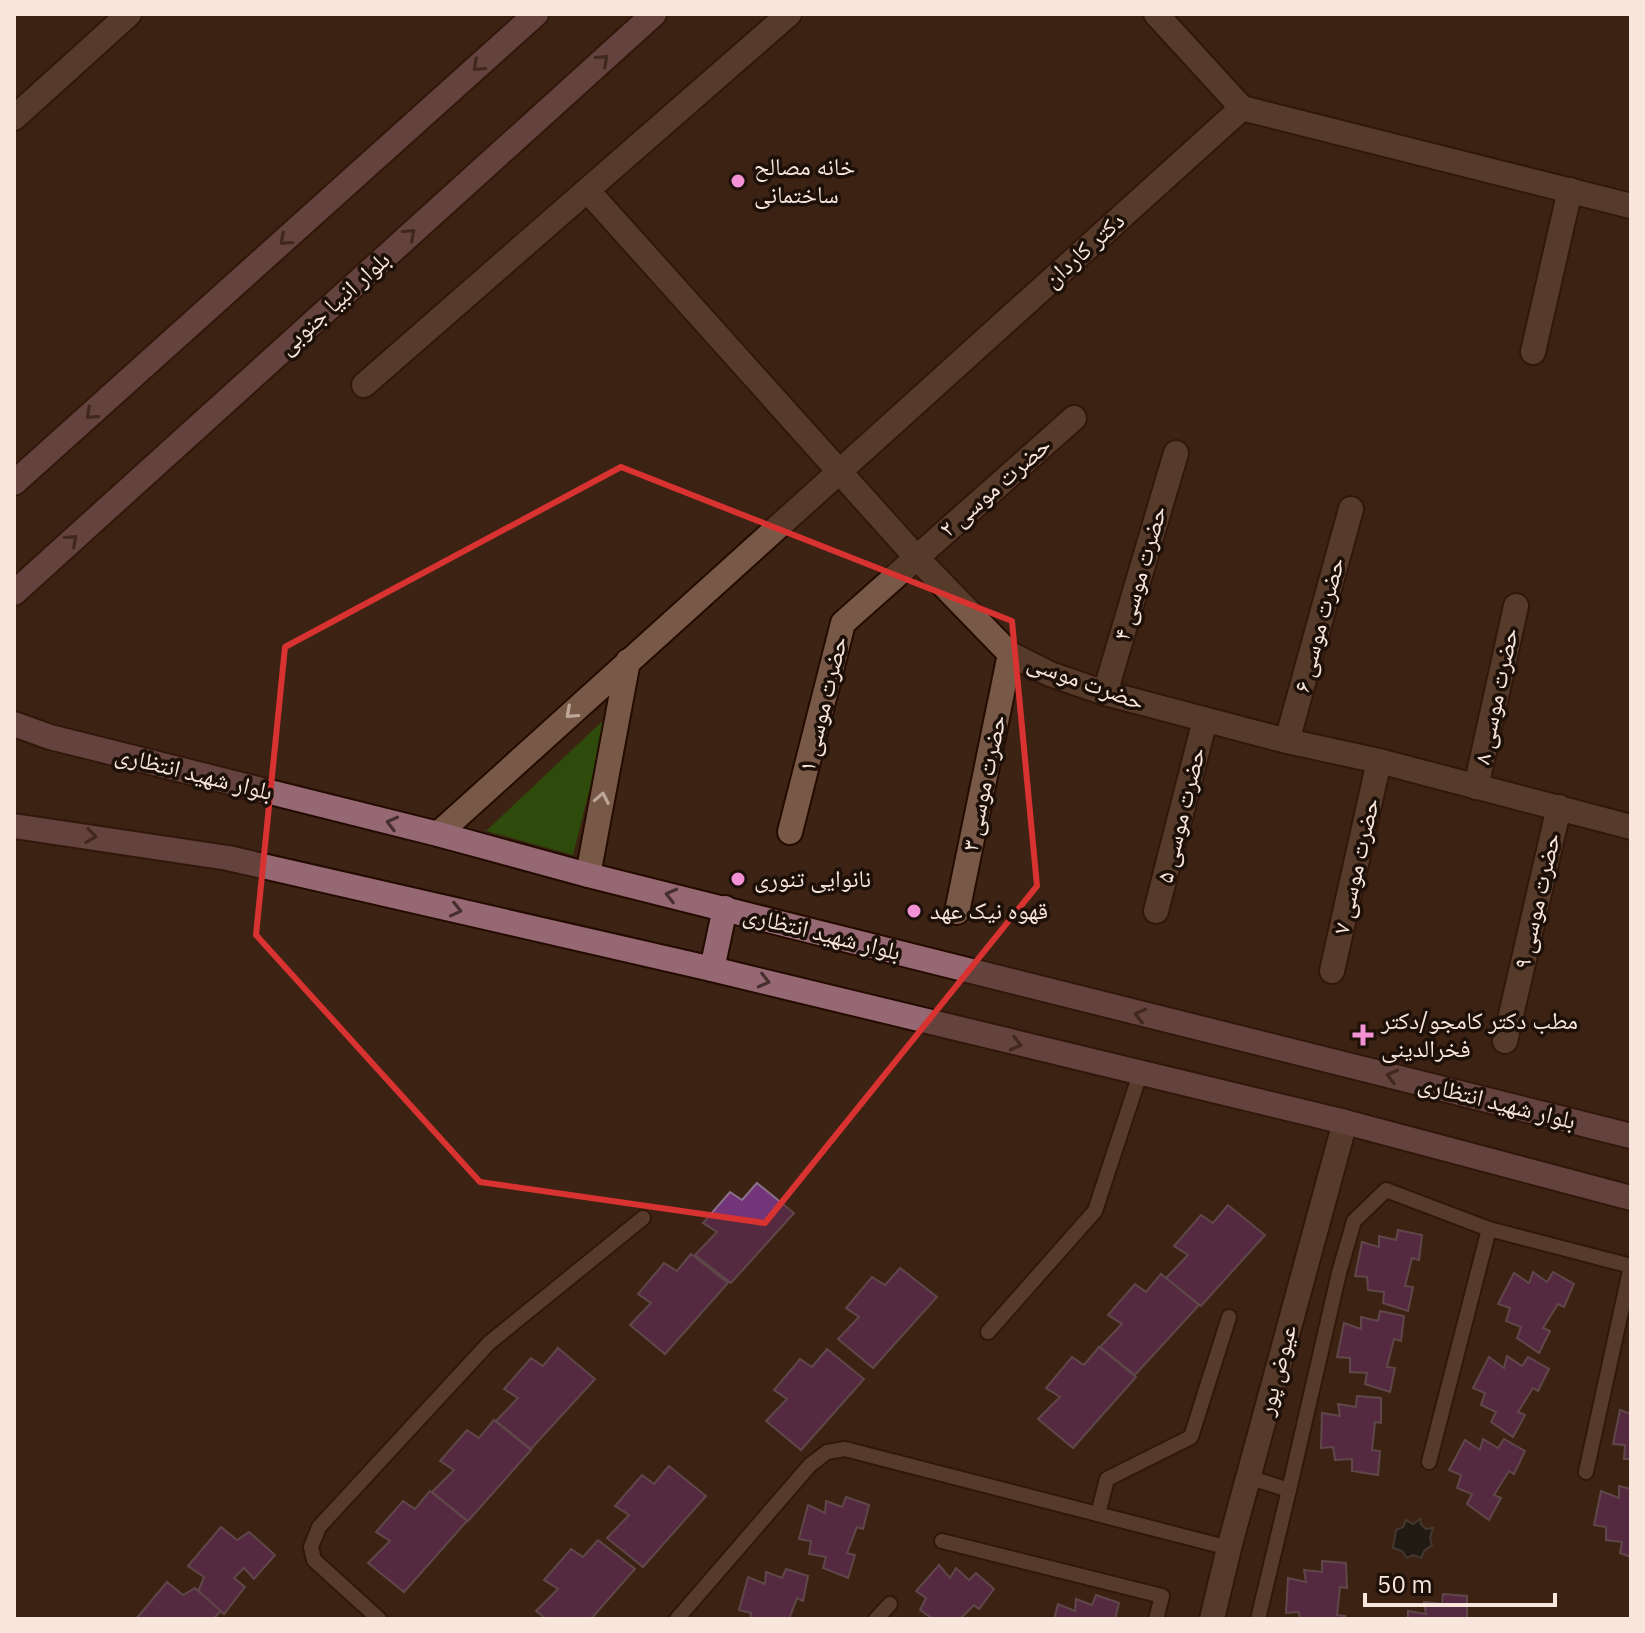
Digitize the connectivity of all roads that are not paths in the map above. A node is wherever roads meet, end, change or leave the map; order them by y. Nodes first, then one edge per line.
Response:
1 (129, 14) edge
2 (536, 14) edge
3 (654, 14) edge
4 (789, 14) edge
5 (1156, 14) edge
6 (1242, 108) junction
7 (14, 118) edge
8 (1570, 190) junction
9 (588, 191) junction
10 (1631, 206) edge
11 (1533, 352) dead end
12 (364, 385) dead end
13 (1074, 418) dead end
14 (1176, 453) dead end
15 (839, 470) junction
16 (14, 483) edge
17 (1351, 509) dead end
18 (916, 557) junction
19 (14, 593) edge
20 (1516, 606) dead end
21 (1010, 654) junction
22 (628, 661) junction
23 (1105, 693) junction
24 (14, 707) edge
25 (1205, 720) junction
26 (14, 724) edge
27 (50, 737) junction
28 (1287, 741) junction
29 (1379, 761) junction
30 (1476, 787) junction
31 (1559, 807) junction
32 (14, 826) edge
33 (1631, 827) edge
34 (790, 832) dead end
35 (438, 834) junction
36 (588, 875) junction
37 (725, 908) junction
38 (1156, 911) dead end
39 (957, 912) dead end
40 (712, 969) junction
41 (1332, 971) dead end
42 (1505, 1041) dead end
43 (1140, 1074) junction
44 (1345, 1122) junction
45 (1631, 1136) edge
46 (1631, 1198) edge
47 (643, 1218) dead end
48 (1489, 1229) junction
49 (1631, 1266) edge
50 (1229, 1317) dead end
51 (988, 1332) dead end
52 (1429, 1462) dead end
53 (1586, 1472) dead end
54 (1248, 1477) junction
55 (1289, 1490) junction
56 (1098, 1514) junction
57 (942, 1541) dead end
58 (1229, 1548) junction
59 (890, 1604) dead end
60 (379, 1619) edge
61 (677, 1619) edge
62 (876, 1619) edge
63 (1156, 1619) edge
64 (1212, 1619) edge
65 (1258, 1619) edge

1 - 7 street
2 -> 16 main road
19 -> 3 main road, بلوار انبیا جنوبی
4 - 9 street
5 - 6 street
6 - 8 street
6 - 15 street, دکتر کاردان
8 - 10 street
8 - 11 street
9 - 12 street
9 - 15 street, حضرت موسی
13 - 18 street, حضرت موسی ۲
14 - 23 street, حضرت موسی ۴
15 - 18 street, حضرت موسی
15 - 22 street, دکتر کاردان
17 - 28 street, حضرت موسی ۶
18 - 21 street, حضرت موسی
18 - 34 street, حضرت موسی ۱
20 - 30 street, حضرت موسی ۸
21 - 23 street, حضرت موسی
21 - 39 street, حضرت موسی ۳
22 -> 35 street, دکتر کاردان
36 -> 22 street
23 - 25 street, حضرت موسی
24 - 27 main road
25 - 28 street, حضرت موسی
25 - 38 street, حضرت موسی ۵
26 - 27 main road, بلوار شهید انتظاری
35 -> 27 main road, بلوار شهید انتظاری
28 - 29 street, حضرت موسی
29 - 30 street, حضرت موسی
29 - 41 street, حضرت موسی ۷
30 - 31 street, حضرت موسی
31 - 33 street, حضرت موسی
31 - 42 street, حضرت موسی ۹
32 -> 40 main road
35 - 36 main road, بلوار شهید انتظاری
37 -> 36 main road, بلوار شهید انتظاری
37 - 40 main road
45 -> 37 main road, بلوار شهید انتظاری
40 -> 43 main road
43 - 44 main road
43 - 51 lane
44 - 46 main road
44 - 54 street, عیوض پور
47 - 60 lane
48 - 49 lane
48 - 52 lane
48 - 55 lane
49 - 53 lane
50 - 56 lane
54 - 55 lane
54 - 58 street, عیوض پور
55 - 65 lane
56 - 58 lane
56 - 61 lane
57 - 63 lane
58 - 64 street, عیوض پور
59 - 62 lane

